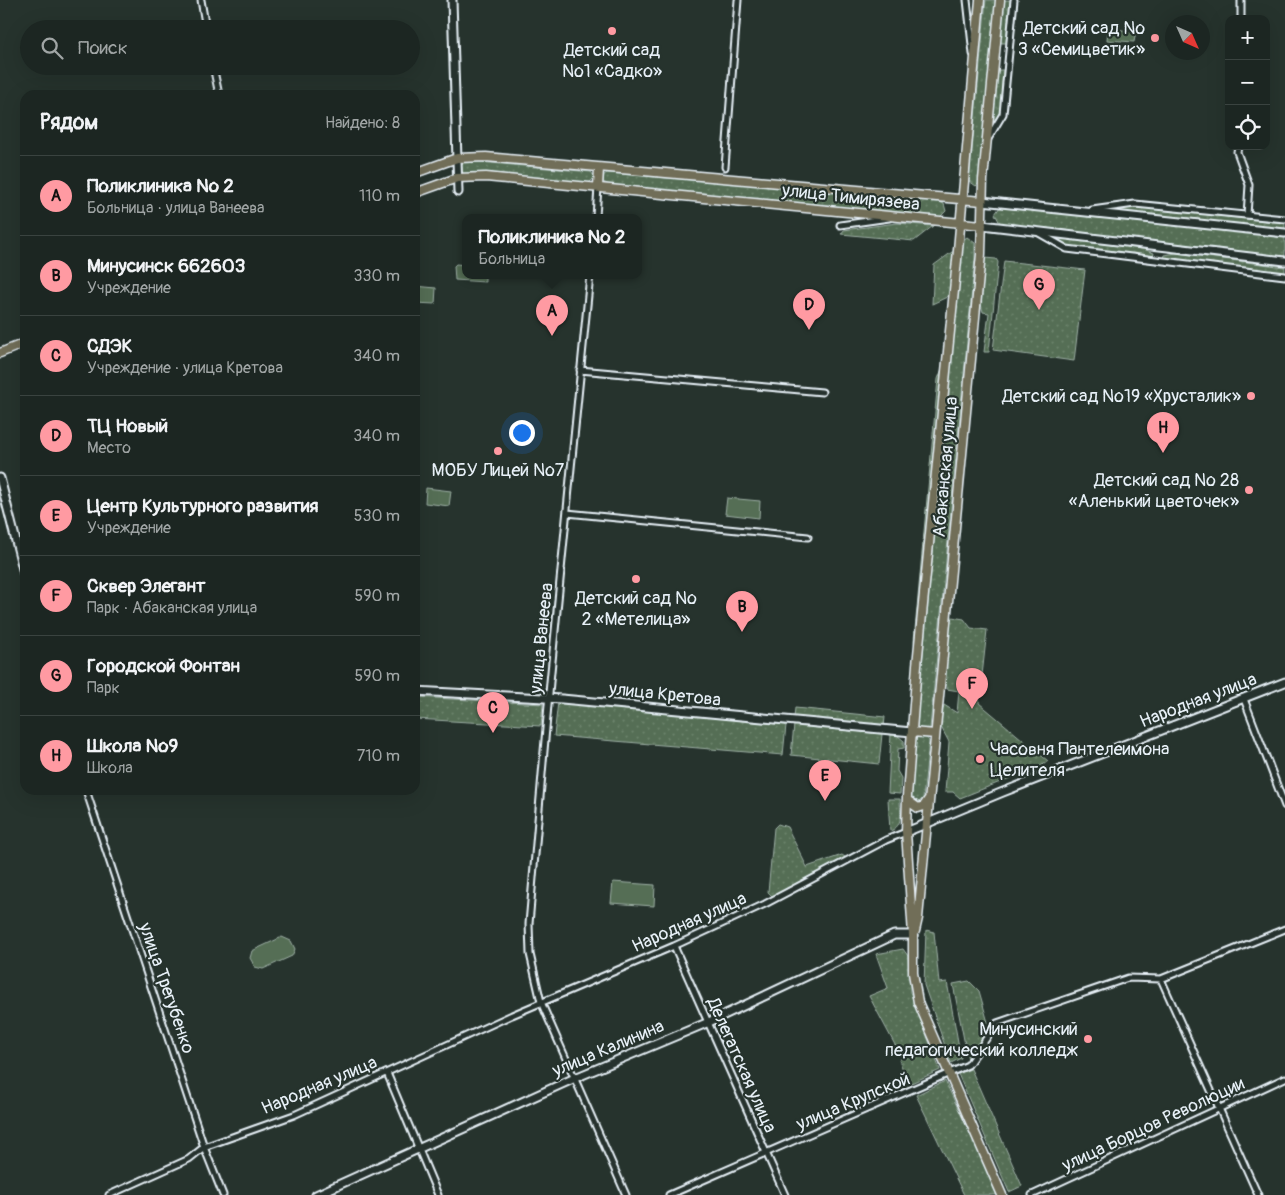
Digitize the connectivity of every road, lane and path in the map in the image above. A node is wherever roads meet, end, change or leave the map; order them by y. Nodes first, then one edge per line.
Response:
1 (201, 0) edge
2 (452, 0) edge
3 (738, 0) edge
4 (967, 0) edge
5 (980, 0) edge
6 (1000, 0) edge
7 (1014, 0) edge
8 (1241, 0) edge
9 (1241, 15) edge
10 (204, 20) edge
11 (974, 62) junction
12 (215, 75) edge
13 (217, 90) edge
14 (987, 142) junction
15 (1238, 150) edge
16 (457, 158) junction
17 (725, 167) dead end
18 (600, 168) junction
19 (420, 171) edge
20 (457, 178) junction
21 (598, 187) junction
22 (420, 191) edge
23 (458, 192) dead end
24 (962, 199) junction
25 (982, 201) junction
26 (1084, 212) junction
27 (596, 214) edge
28 (1247, 215) junction
29 (899, 217) junction
30 (1285, 219) edge
31 (960, 223) junction
32 (840, 225) dead end
33 (982, 225) junction
34 (1034, 230) junction
35 (1285, 233) edge
36 (1285, 261) edge
37 (1285, 276) edge
38 (590, 279) edge
39 (20, 345) edge
40 (0, 353) edge
41 (580, 370) junction
42 (822, 392) dead end
43 (0, 478) edge
44 (567, 513) junction
45 (808, 537) dead end
46 (20, 557) edge
47 (1285, 682) edge
48 (420, 691) edge
49 (1244, 698) junction
50 (549, 699) junction
51 (912, 732) junction
52 (935, 734) junction
53 (88, 795) edge
54 (929, 799) junction
55 (907, 800) junction
56 (1285, 806) edge
57 (927, 823) junction
58 (906, 832) junction
59 (1285, 929) edge
60 (913, 935) junction
61 (674, 946) junction
62 (1161, 979) junction
63 (541, 1002) junction
64 (709, 1022) junction
65 (388, 1073) junction
66 (949, 1074) junction
67 (575, 1078) junction
68 (1285, 1078) edge
69 (1220, 1109) junction
70 (204, 1147) junction
71 (418, 1149) junction
72 (766, 1153) junction
73 (109, 1195) edge
74 (223, 1195) edge
75 (316, 1195) edge
76 (438, 1195) edge
77 (626, 1195) edge
78 (669, 1195) edge
79 (785, 1195) edge
80 (1002, 1195) edge
81 (1032, 1195) edge
82 (1258, 1195) edge

1 - 10 street
2 - 16 street
3 - 17 street
4 - 11 street
5 - 11 main road, Абаканская улица
6 - 14 main road, Абаканская улица
7 - 14 street
8 - 9 street
11 - 24 main road, Абаканская улица
12 - 13 street
14 - 25 main road, Абаканская улица
15 - 28 street
16 - 18 main road, улица Тимирязева
16 - 19 main road, улица Тимирязева
16 - 20 street
18 - 21 main road
18 - 24 main road, улица Тимирязева
20 - 21 main road, улица Тимирязева
20 - 22 main road, улица Тимирязева
20 - 23 street
21 - 27 street
21 - 29 main road, улица Тимирязева
24 - 25 main road, улица Тимирязева
24 - 31 main road, Абаканская улица
25 - 26 street, улица Тимирязева
25 - 33 main road, Абаканская улица
26 - 28 street
26 - 35 street, улица Тимирязева
28 - 30 street
29 - 31 main road, улица Тимирязева
29 - 32 street
31 - 33 main road, улица Тимирязева
31 - 51 main road, Абаканская улица
33 - 34 street, улица Тимирязева
33 - 52 main road, Абаканская улица
34 - 36 street, улица Тимирязева
34 - 37 street
38 - 41 street, улица Ванеева
39 - 40 main road
41 - 42 street
41 - 44 street, улица Ванеева
43 - 46 street
44 - 45 street
44 - 50 street, улица Ванеева
47 - 49 street, Народная улица
48 - 50 street, улица Кретова
49 - 56 street
49 - 57 street, Народная улица
50 - 51 street, улица Кретова
50 - 63 street, улица Ванеева
51 - 52 main road
51 - 55 main road, Абаканская улица
52 - 54 main road, Абаканская улица
53 - 70 street, улица Трегубенко
54 - 55 main road
54 - 57 main road, Абаканская улица
55 - 58 main road, Абаканская улица
57 - 58 street, Народная улица
57 - 60 main road, Абаканская улица
58 - 60 main road, Абаканская улица
58 - 61 street, Народная улица
59 - 62 street, улица Крупской
60 - 64 street, улица Калинина
60 - 66 main road, Абаканская улица
61 - 63 street, Народная улица
61 - 64 street, Делегатская улица
62 - 66 street, улица Крупской
62 - 69 street
63 - 65 street, Народная улица
63 - 67 street, улица Ванеева
64 - 67 street, улица Калинина
64 - 72 street, Делегатская улица
65 - 70 street, Народная улица
65 - 71 street
66 - 72 street, улица Крупской
66 - 80 main road, Абаканская улица
67 - 71 street, улица Калинина
67 - 77 street, улица Ванеева
68 - 69 street, улица Борцов Революции
69 - 81 street, улица Борцов Революции
69 - 82 street
70 - 73 street, Народная улица
70 - 74 street, улица Трегубенко
71 - 75 street, улица Калинина
71 - 76 street
72 - 78 street, улица Крупской
72 - 79 street, Делегатская улица

